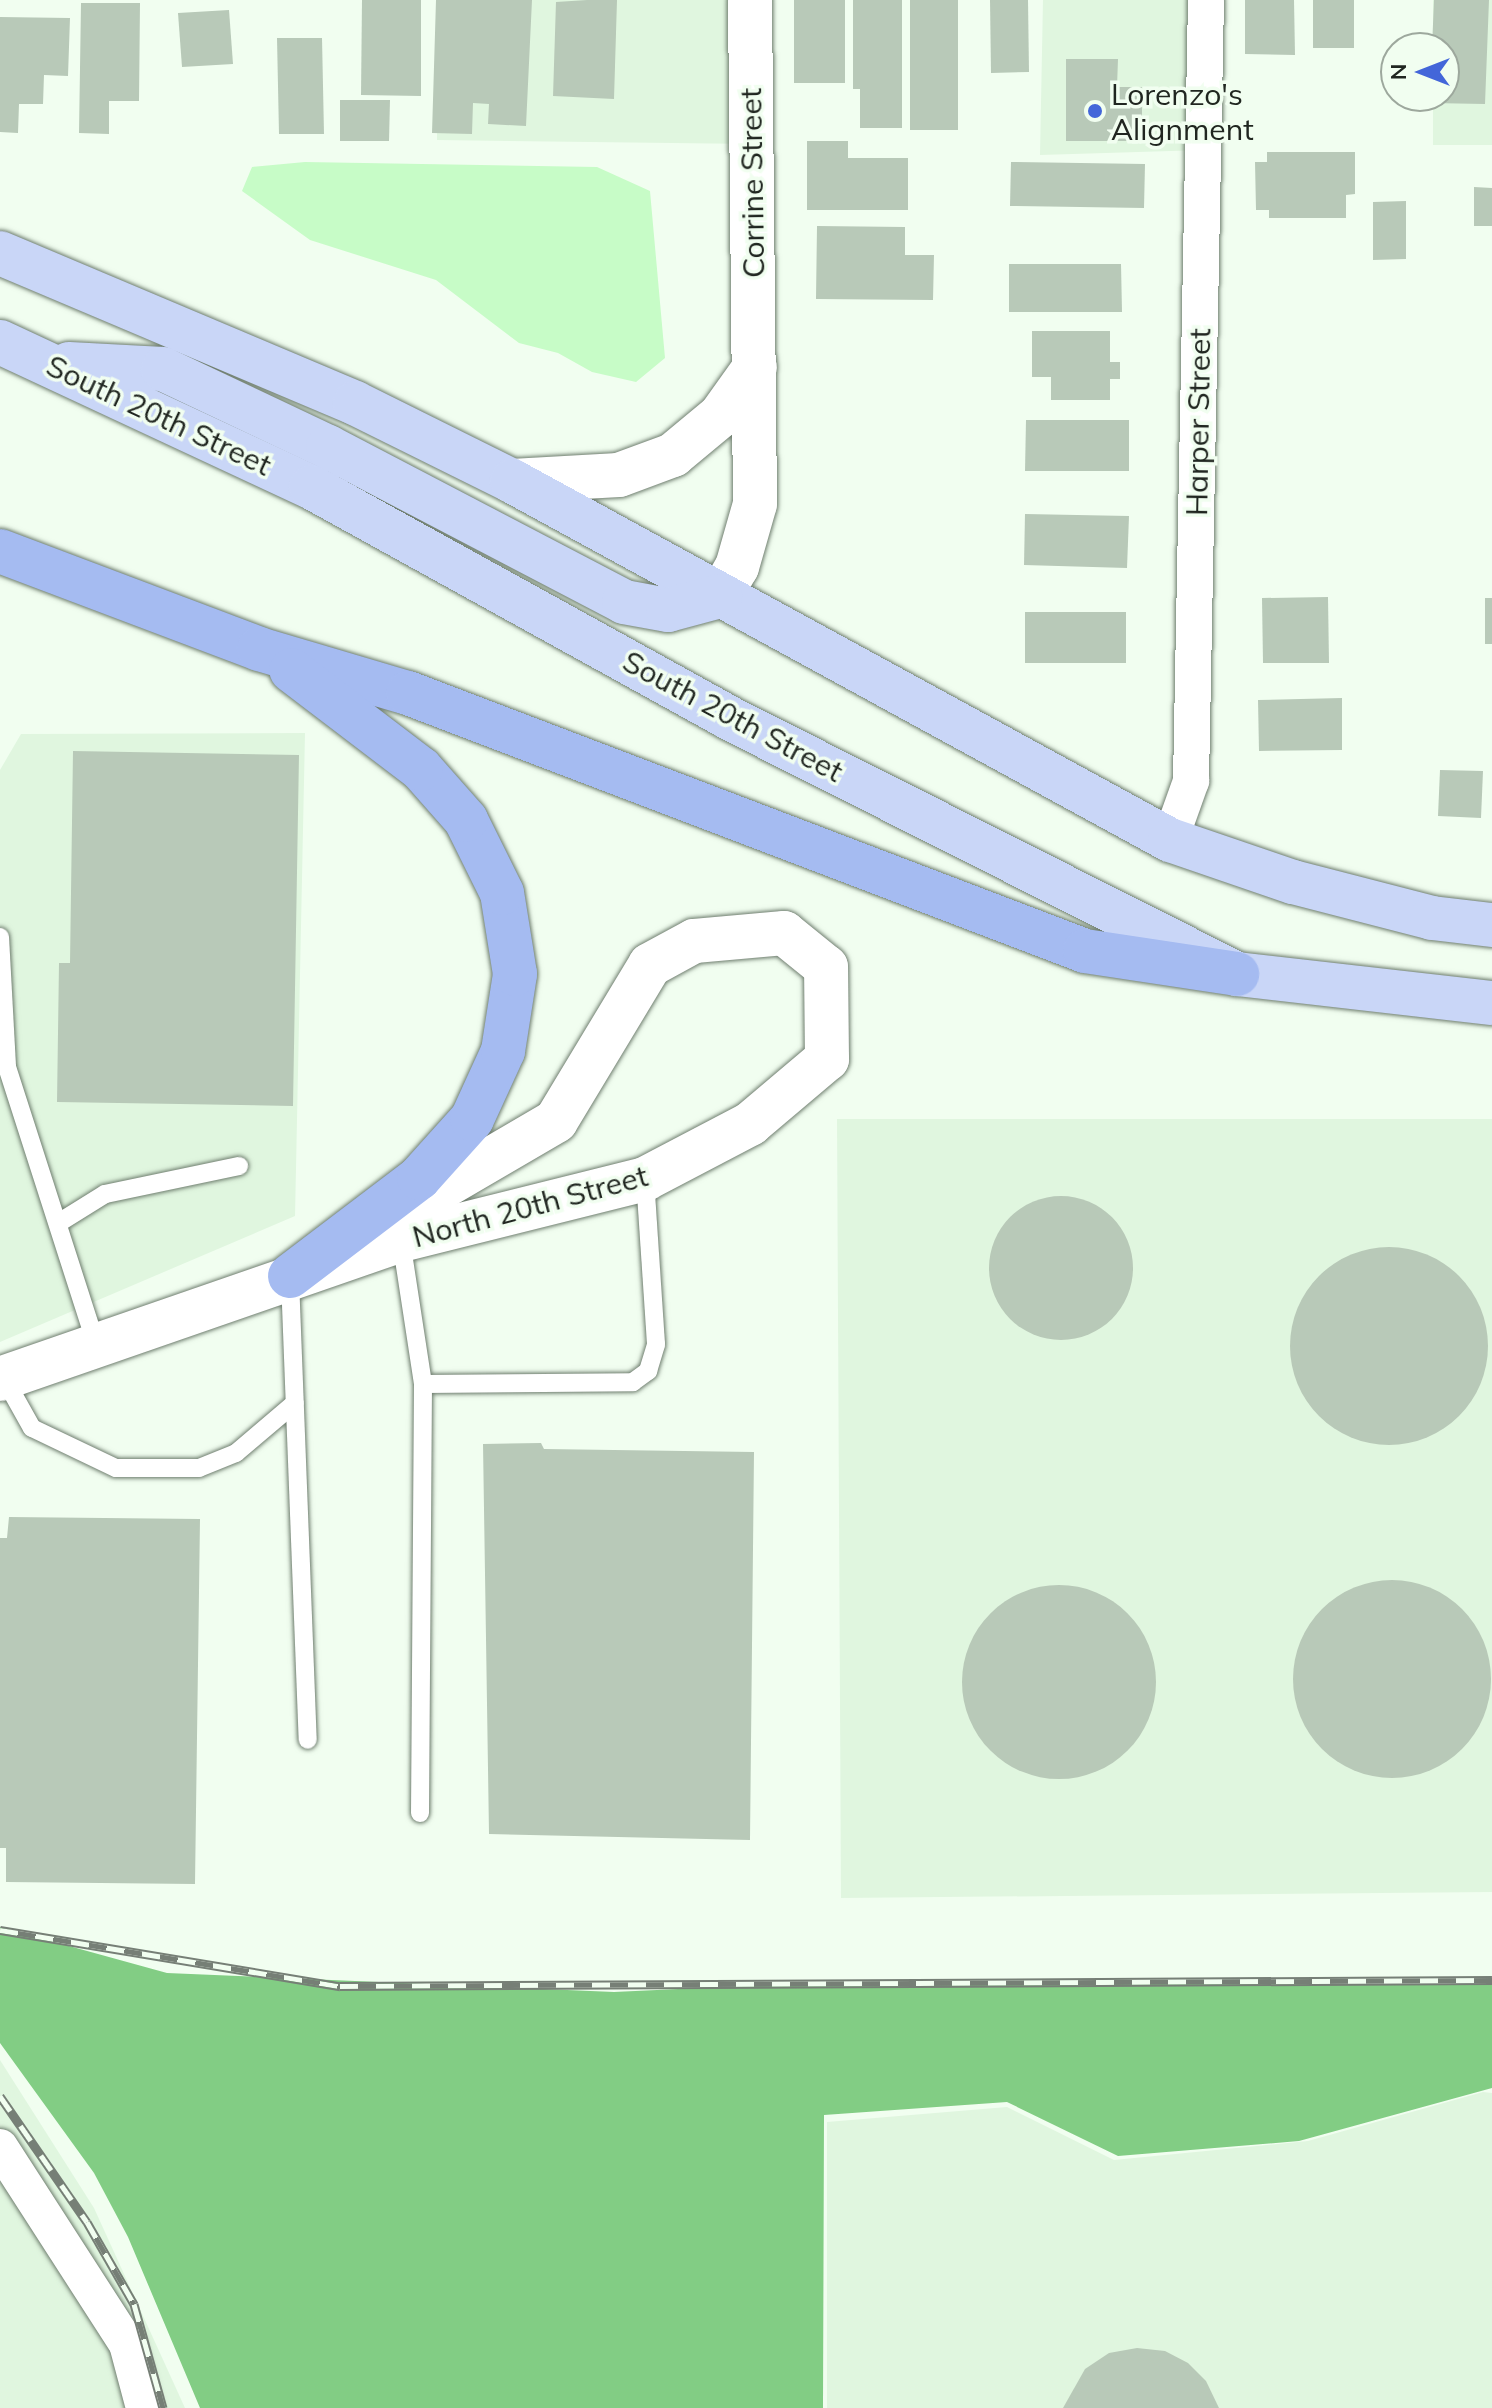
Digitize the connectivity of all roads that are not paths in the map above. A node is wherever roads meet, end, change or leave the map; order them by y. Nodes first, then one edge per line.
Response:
1 (750, 0) edge
2 (1206, 0) edge
3 (0, 253) edge
4 (0, 342) edge
5 (46, 362) junction
6 (755, 367) junction
7 (512, 481) junction
8 (0, 551) edge
9 (720, 596) junction
10 (259, 649) junction
11 (1170, 840) junction
12 (1492, 925) edge
13 (0, 937) edge
14 (1237, 974) junction
15 (1492, 1003) edge
16 (239, 1166) dead end
17 (645, 1179) junction
18 (60, 1222) junction
19 (401, 1240) junction
20 (290, 1276) junction
21 (96, 1345) junction
22 (2, 1378) edge
23 (423, 1384) junction
24 (295, 1403) junction
25 (308, 1740) dead end
26 (420, 1813) dead end
27 (0, 2147) edge
28 (144, 2408) edge

1 - 6 street, Corrine Street
2 - 11 street, Harper Street
3 - 7 main road
4 - 5 main road, South 20th Street
5 - 9 main road
5 - 14 main road, South 20th Street
6 - 7 street
6 - 9 street, Corrine Street
7 - 9 main road
8 - 10 highway
9 - 11 main road
10 - 14 highway
10 - 20 highway
11 - 12 main road
13 - 18 lane
14 - 15 main road, South 20th Street
16 - 18 lane
17 - 19 street, North 20th Street
17 - 20 street, North 20th Street
17 - 23 lane
18 - 21 lane
19 - 20 street, North 20th Street
19 - 23 lane
20 - 21 street, North 20th Street
20 - 24 lane
21 - 22 street, North 20th Street
22 - 24 lane
23 - 26 lane
24 - 25 lane
27 - 28 street

